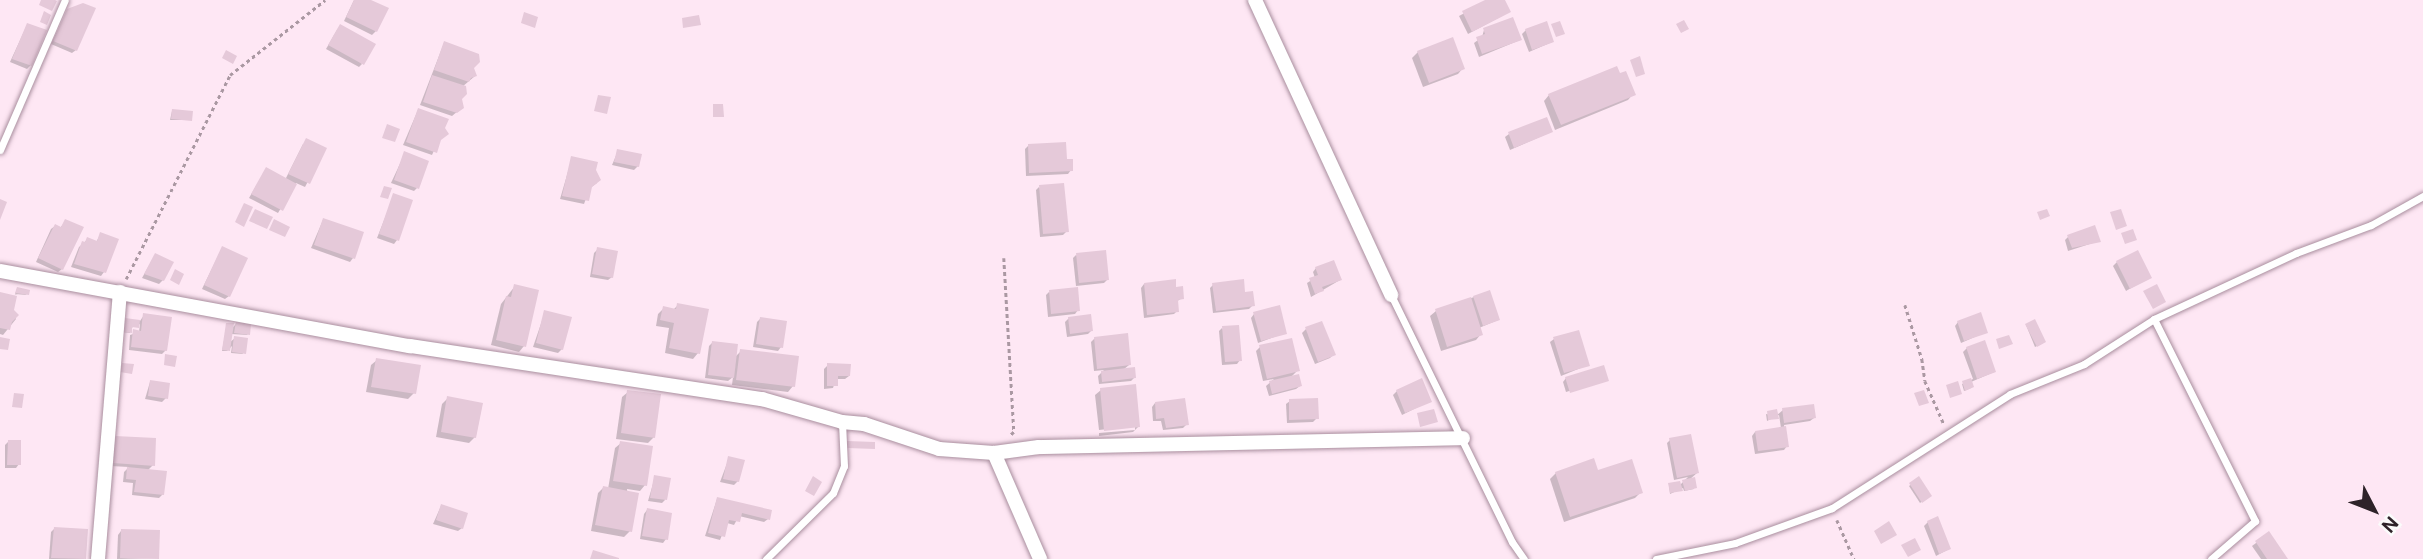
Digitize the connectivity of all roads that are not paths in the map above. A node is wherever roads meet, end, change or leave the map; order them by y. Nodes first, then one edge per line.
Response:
1 (65, 0) edge
2 (1255, 0) edge
3 (0, 150) edge
4 (2423, 196) edge
5 (0, 271) edge
6 (120, 292) junction
7 (1391, 295) joint
8 (2154, 319) junction
9 (842, 422) junction
10 (1463, 438) junction
11 (994, 453) junction
12 (98, 559) edge
13 (766, 559) edge
14 (1041, 559) edge
15 (1524, 559) edge
16 (1656, 559) edge
17 (2211, 559) edge

1 - 3 lane
2 - 7 street
4 - 8 lane
5 - 6 street
6 - 9 street
6 - 12 street
7 - 10 lane
8 - 16 lane
8 - 17 lane
9 - 11 street
9 - 13 lane
10 - 11 street
10 - 15 lane
11 - 14 street

